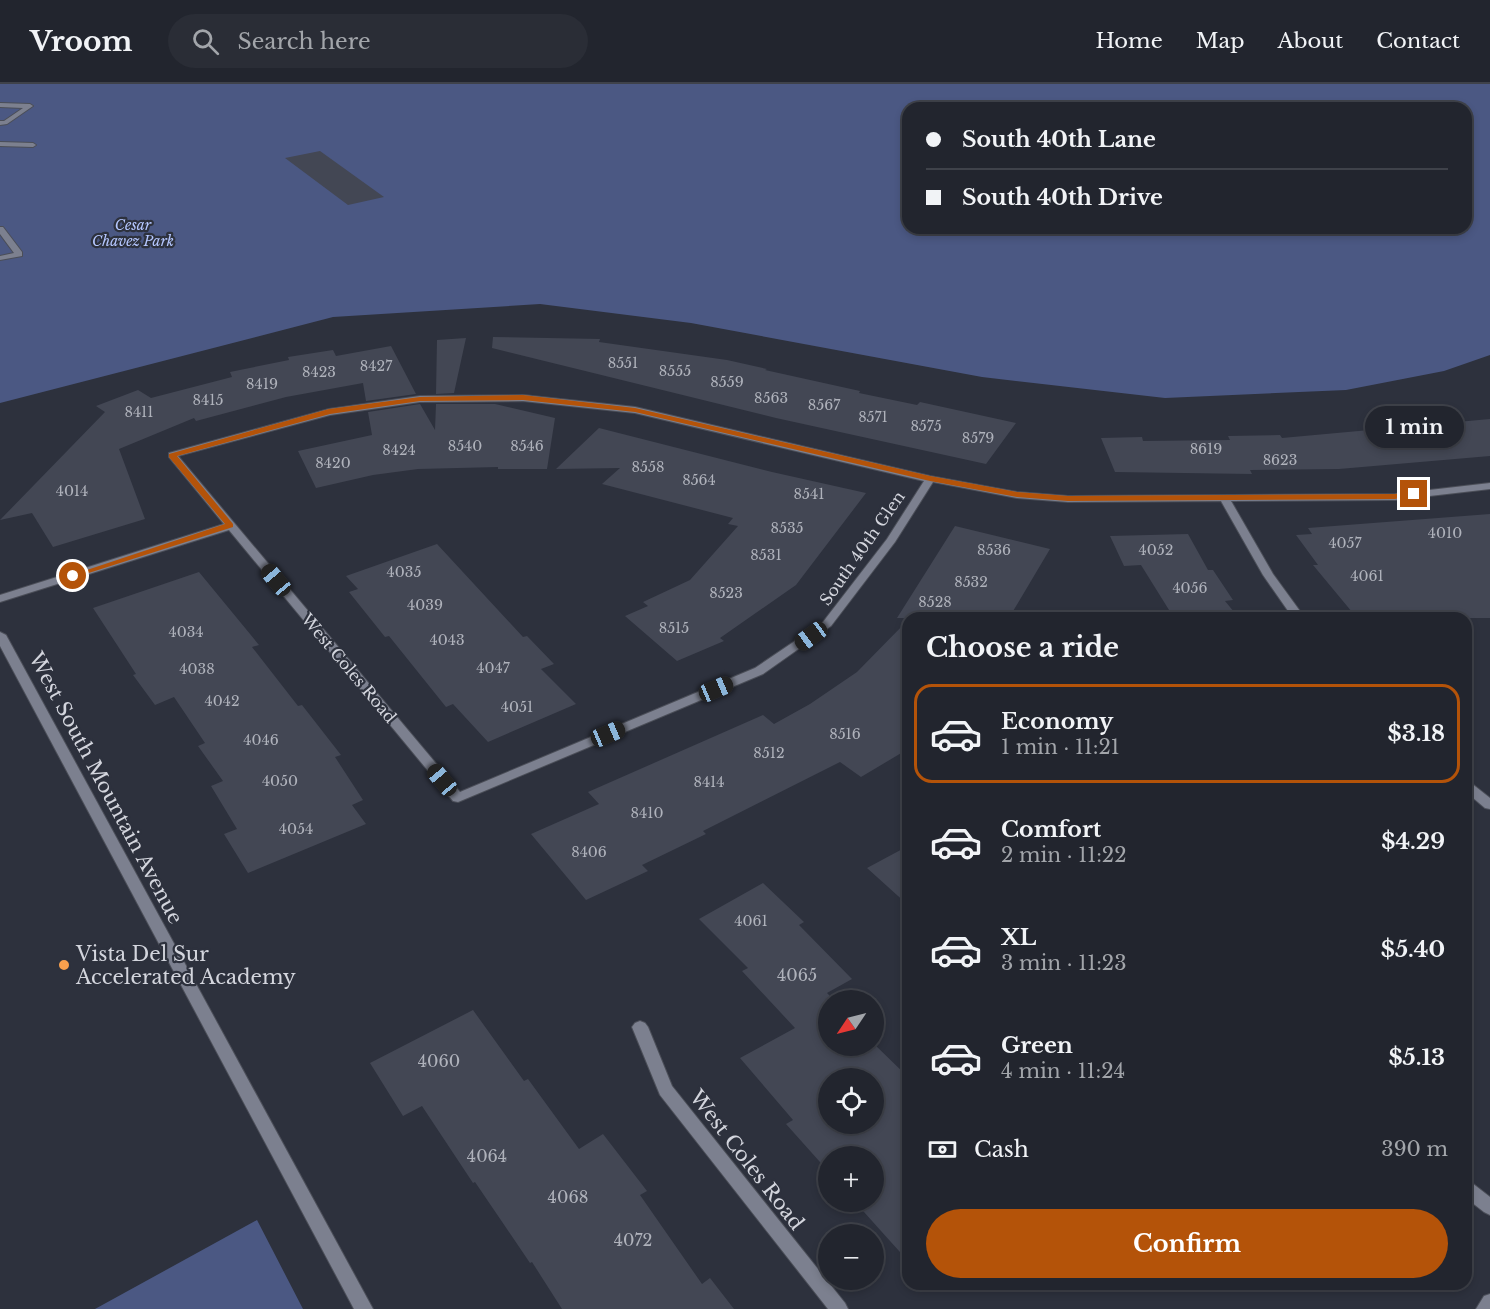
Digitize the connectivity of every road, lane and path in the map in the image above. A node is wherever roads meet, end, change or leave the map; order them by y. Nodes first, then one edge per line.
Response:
1 (0, 105) edge
2 (0, 123) edge
3 (0, 144) edge
4 (33, 145) dead end
5 (0, 230) edge
6 (0, 258) edge
7 (930, 478) junction
8 (1490, 486) edge
9 (1224, 498) junction
10 (230, 525) junction
11 (0, 599) edge
12 (1295, 612) edge
13 (0, 635) edge
14 (1472, 791) edge
15 (458, 798) joint
16 (1490, 805) edge
17 (640, 1027) dead end
18 (1472, 1193) edge
19 (1490, 1208) edge
20 (1490, 1302) edge
21 (364, 1309) edge
22 (838, 1309) edge
23 (1485, 1309) edge

1 - 2 street
3 - 4 street
5 - 6 street
7 - 9 street
7 - 10 street, West Coles Road
7 - 15 street, South 40th Glen
8 - 9 street
9 - 12 street
10 - 11 street
10 - 15 street, West Coles Road
13 - 21 street, West South Mountain Avenue
14 - 16 street
17 - 22 street, West Coles Road
18 - 19 street
20 - 23 street

